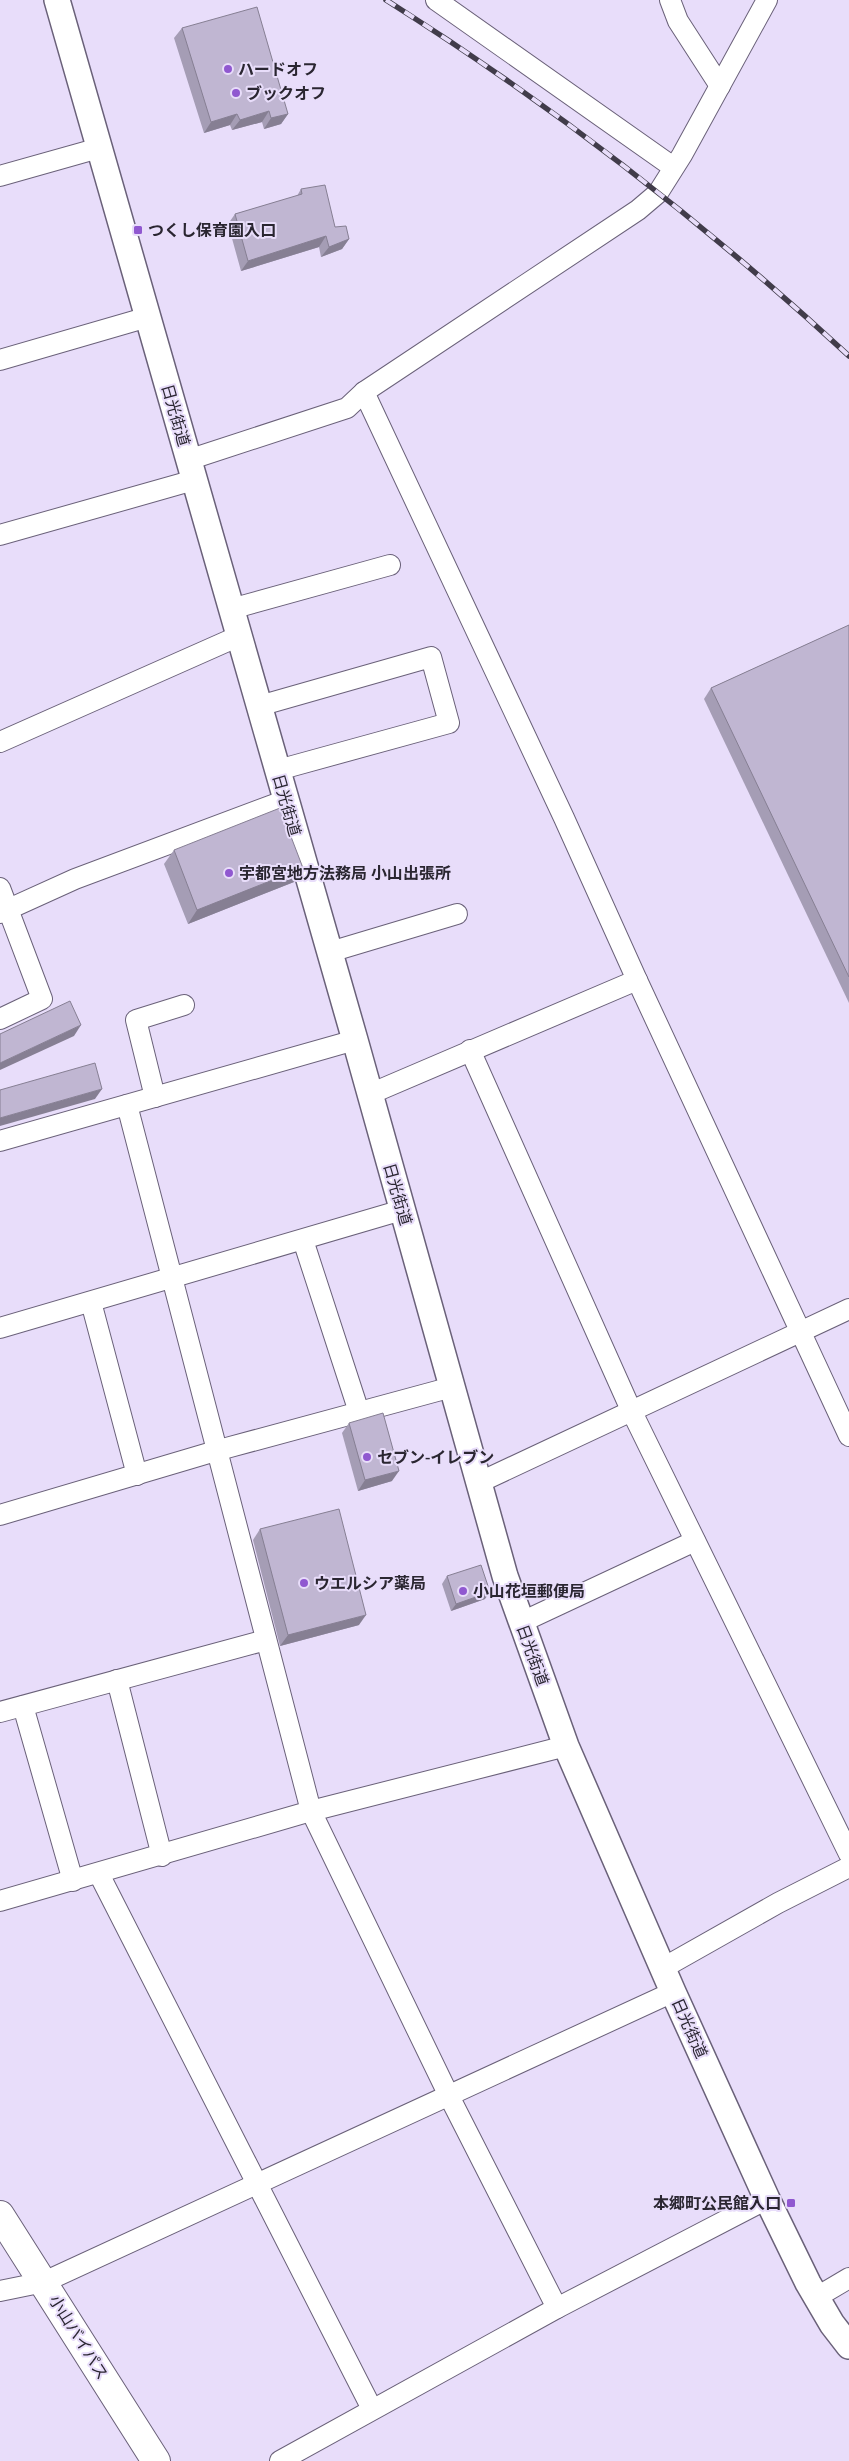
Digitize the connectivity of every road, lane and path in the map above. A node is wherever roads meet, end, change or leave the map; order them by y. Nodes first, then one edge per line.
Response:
1 (57, 0) edge
2 (436, 0) edge
3 (670, 0) edge
4 (767, 0) edge
5 (720, 86) junction
6 (100, 148) junction
7 (674, 167) junction
8 (0, 176) edge
9 (148, 317) junction
10 (0, 360) edge
11 (364, 392) junction
12 (191, 470) junction
13 (0, 535) edge
14 (390, 565) dead end
15 (231, 608) junction
16 (239, 636) junction
17 (259, 706) junction
18 (0, 742) edge
19 (278, 770) junction
20 (286, 800) junction
21 (0, 888) edge
22 (4, 911) edge
23 (457, 914) dead end
24 (330, 952) junction
25 (637, 980) junction
26 (184, 1006) dead end
27 (0, 1019) edge
28 (355, 1040) junction
29 (470, 1050) junction
30 (370, 1094) junction
31 (155, 1097) junction
32 (127, 1105) junction
33 (0, 1141) edge
34 (402, 1210) junction
35 (303, 1240) junction
36 (174, 1278) junction
37 (91, 1302) junction
38 (849, 1309) edge
39 (0, 1328) edge
40 (800, 1333) junction
41 (452, 1387) junction
42 (631, 1410) junction
43 (359, 1412) junction
44 (849, 1436) edge
45 (218, 1450) junction
46 (137, 1474) junction
47 (478, 1483) junction
48 (0, 1515) edge
49 (695, 1541) junction
50 (522, 1622) junction
51 (266, 1640) junction
52 (117, 1680) junction
53 (23, 1706) junction
54 (0, 1712) edge
55 (566, 1746) junction
56 (311, 1811) junction
57 (849, 1854) edge
58 (162, 1856) junction
59 (849, 1867) edge
60 (99, 1874) junction
61 (73, 1881) junction
62 (0, 1901) edge
63 (663, 1968) junction
64 (673, 1992) junction
65 (449, 2096) junction
66 (256, 2184) junction
67 (767, 2199) junction
68 (0, 2215) edge
69 (849, 2278) edge
70 (44, 2282) junction
71 (0, 2291) edge
72 (817, 2297) junction
73 (557, 2308) junction
74 (849, 2346) edge
75 (372, 2409) junction
76 (156, 2461) edge
77 (280, 2461) edge

1 - 6 main road, 日光街道
2 - 7 street
3 - 5 street
4 - 5 street
5 - 7 street
6 - 8 street
6 - 9 main road, 日光街道
7 - 11 street
9 - 10 street
9 - 12 main road, 日光街道
11 - 12 street
11 - 25 street
12 - 13 street
12 - 15 main road, 日光街道
14 - 15 street
15 - 16 main road, 日光街道
16 - 17 main road, 日光街道
16 - 18 street
17 - 19 main road, 日光街道
17 - 19 street
19 - 20 main road, 日光街道
20 - 22 street
20 - 24 main road, 日光街道
21 - 22 street
22 - 27 street
23 - 24 street
24 - 28 main road, 日光街道
25 - 29 street
25 - 40 street
26 - 31 street
28 - 30 main road, 日光街道
28 - 31 street
29 - 30 street
29 - 42 street
30 - 34 main road, 日光街道
31 - 32 street
32 - 33 street
32 - 36 street
34 - 35 street
34 - 41 main road, 日光街道
35 - 36 street
35 - 43 street
36 - 37 street
36 - 45 street
37 - 39 street
37 - 46 street
38 - 40 street
40 - 42 street
40 - 44 street
41 - 43 street
41 - 47 main road, 日光街道
42 - 47 street
42 - 49 street
43 - 45 street
45 - 46 street
45 - 51 street
46 - 48 street
47 - 50 main road, 日光街道
49 - 50 street
49 - 57 street
50 - 55 main road, 日光街道
51 - 52 street
51 - 56 street
52 - 53 street
52 - 58 street
53 - 54 street
53 - 61 street
55 - 56 street
55 - 63 main road, 日光街道
56 - 58 street
56 - 65 street
58 - 60 street
59 - 63 street
60 - 61 street
60 - 66 street
61 - 62 street
63 - 64 main road, 日光街道
64 - 65 street
64 - 67 main road, 日光街道
65 - 66 street
65 - 73 street
66 - 70 street
66 - 75 street
67 - 72 main road, 日光街道
67 - 73 street
68 - 70 highway, 小山バイパス
69 - 72 street
70 - 71 street
70 - 76 highway, 小山バイパス
72 - 74 main road, 日光街道
73 - 75 street
75 - 77 street

